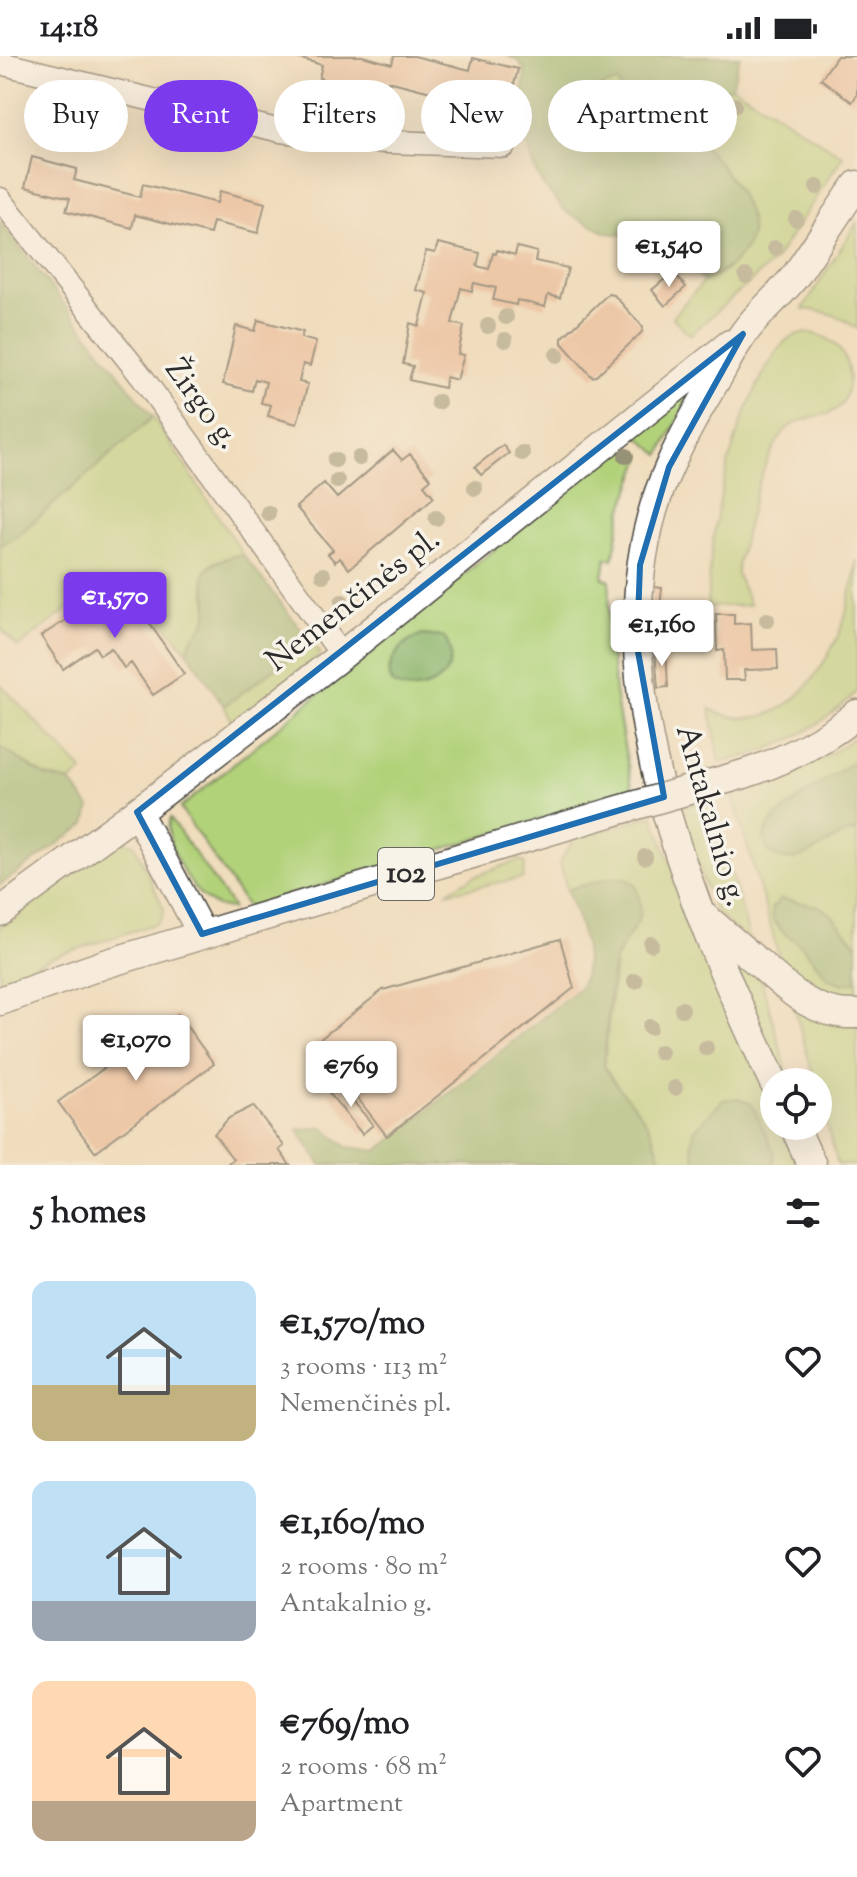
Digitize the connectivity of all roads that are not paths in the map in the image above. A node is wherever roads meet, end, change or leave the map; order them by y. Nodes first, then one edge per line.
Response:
1 (0, 63) edge
2 (421, 143) edge
3 (857, 185) edge
4 (0, 199) edge
5 (845, 212) edge
6 (743, 334) junction
7 (342, 655) junction
8 (857, 714) edge
9 (137, 812) junction
10 (0, 912) edge
11 (701, 913) junction
12 (202, 934) junction
13 (0, 1001) edge
14 (857, 1014) edge
15 (767, 1068) edge
16 (800, 1140) edge
17 (812, 1165) edge

1 - 2 street
3 - 5 main road, Antakalnio g.
4 - 7 street, Žirgo g.
5 - 6 main road, Antakalnio g.
6 - 7 main road, Nemenčinės pl.
6 - 11 main road, Antakalnio g.
7 - 9 main road, Nemenčinės pl.
8 - 12 main road, 102, bridge
9 - 10 main road, Nemenčinės pl.
9 - 12 main road
11 - 14 main road
11 - 15 main road, Antakalnio g.
12 - 13 main road, 102
16 - 17 main road

